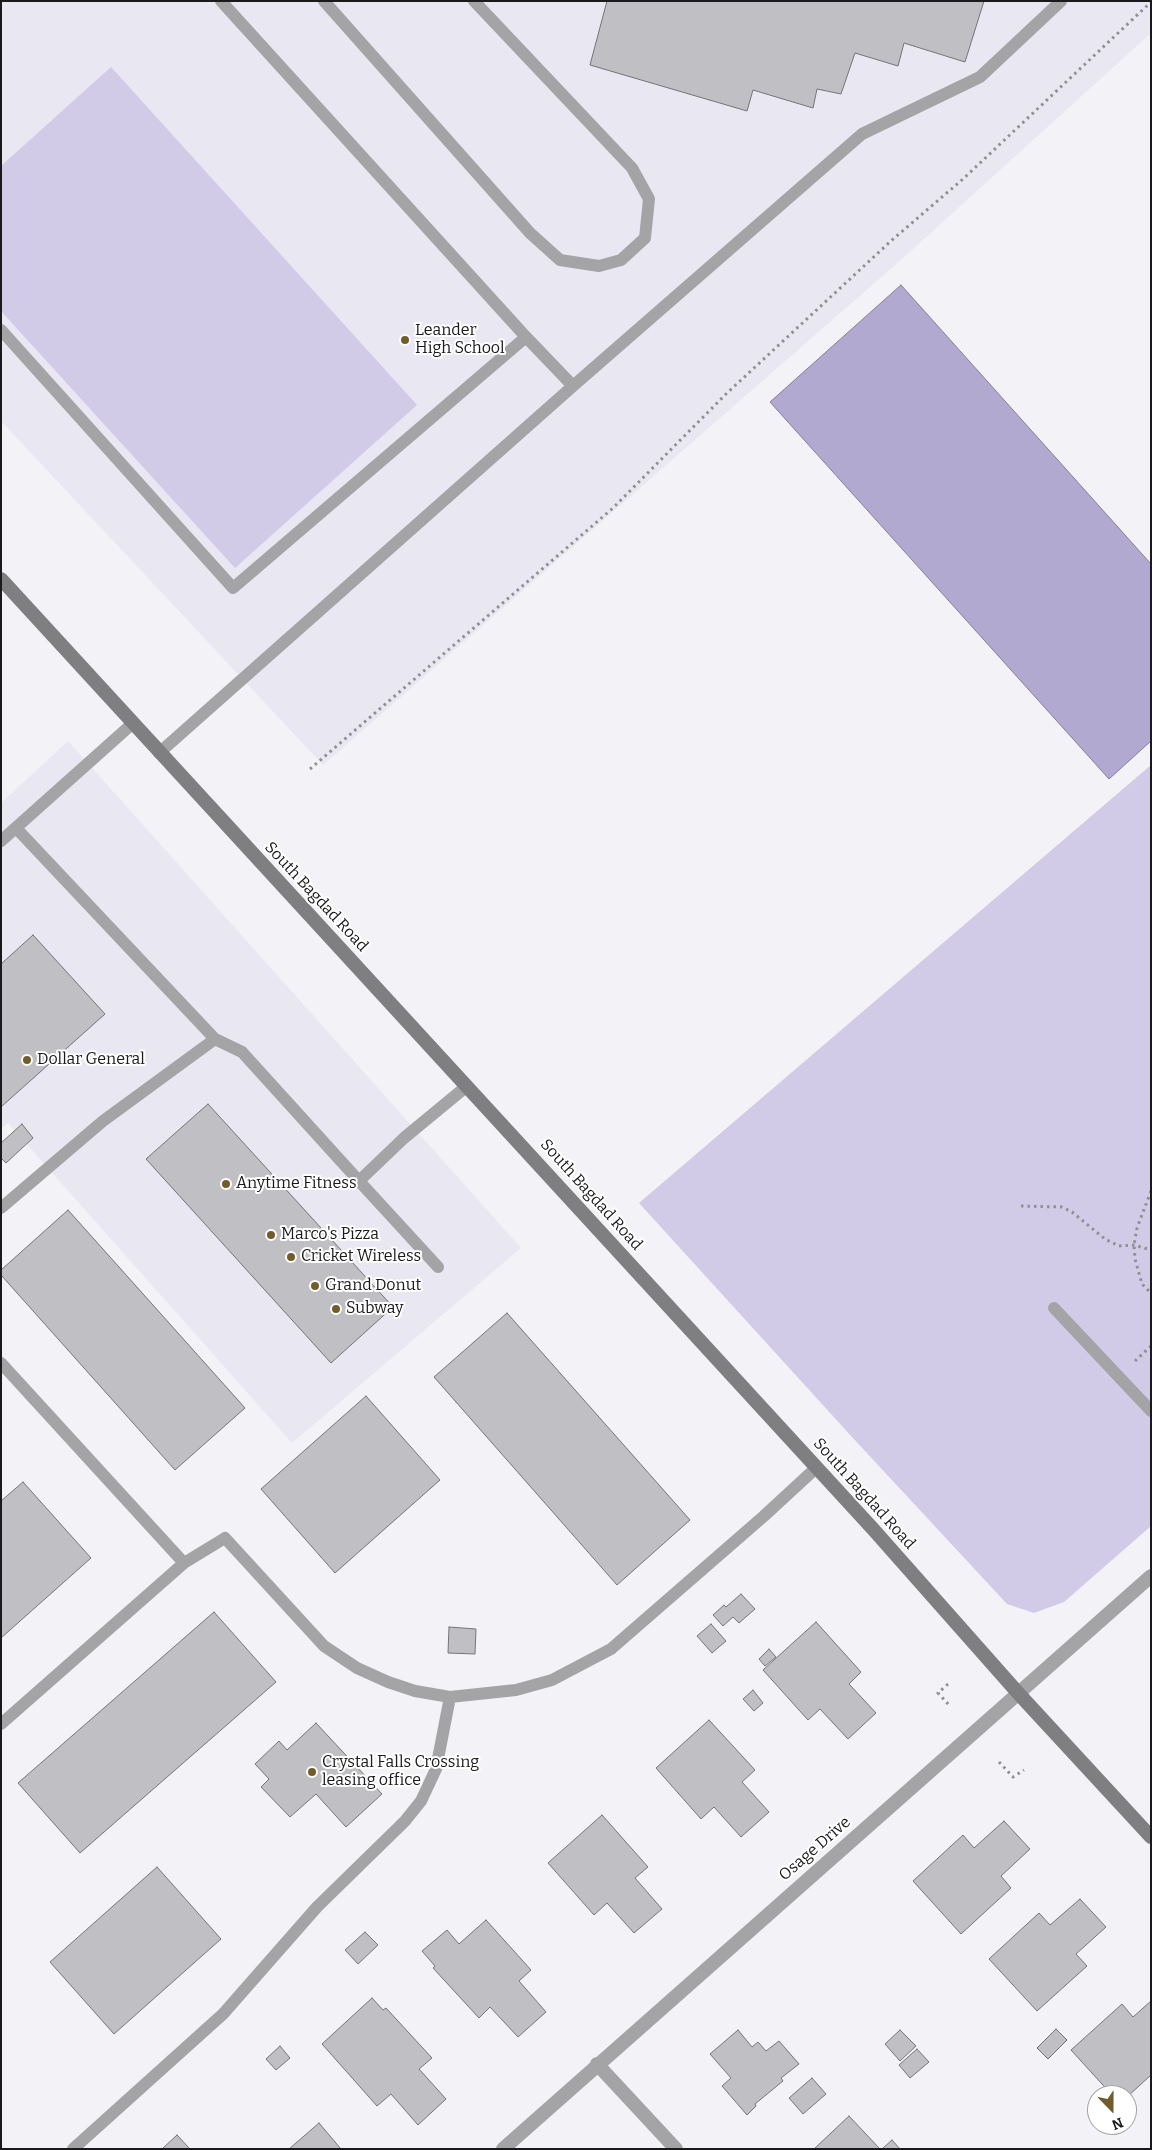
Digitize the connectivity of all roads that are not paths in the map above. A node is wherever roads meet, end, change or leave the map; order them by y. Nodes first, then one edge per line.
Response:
1 (221, 1) edge
2 (324, 1) edge
3 (474, 1) edge
4 (1061, 1) edge
5 (1, 330) edge
6 (526, 337) junction
7 (573, 386) junction
8 (1, 579) edge
9 (132, 724) junction
10 (159, 753) junction
11 (16, 828) junction
12 (1, 841) edge
13 (215, 1039) junction
14 (467, 1086) junction
15 (359, 1181) junction
16 (1, 1208) edge
17 (438, 1267) dead end
18 (1054, 1308) dead end
19 (1, 1363) edge
20 (1151, 1411) edge
21 (816, 1468) junction
22 (184, 1563) junction
23 (1151, 1576) edge
24 (1019, 1694) junction
25 (450, 1697) junction
26 (1, 1724) edge
27 (1151, 1837) edge
28 (597, 2064) junction
29 (73, 2149) edge
30 (503, 2149) edge
31 (676, 2149) edge

1 - 6 lane
2 - 3 lane
4 - 7 lane
5 - 6 lane
6 - 7 lane
7 - 10 lane
8 - 9 main road, South Bagdad Road
9 - 10 main road, South Bagdad Road
9 - 11 lane
10 - 14 main road, South Bagdad Road
11 - 12 lane
11 - 13 lane
13 - 15 lane
13 - 16 lane
14 - 15 lane
14 - 21 main road, South Bagdad Road
15 - 17 lane
18 - 20 lane
19 - 22 lane
21 - 24 main road, South Bagdad Road
21 - 25 lane
22 - 25 lane
22 - 26 lane
23 - 24 street, Osage Drive
24 - 27 main road, South Bagdad Road
24 - 28 street, Osage Drive
25 - 29 lane
28 - 30 street, Osage Drive
28 - 31 street

